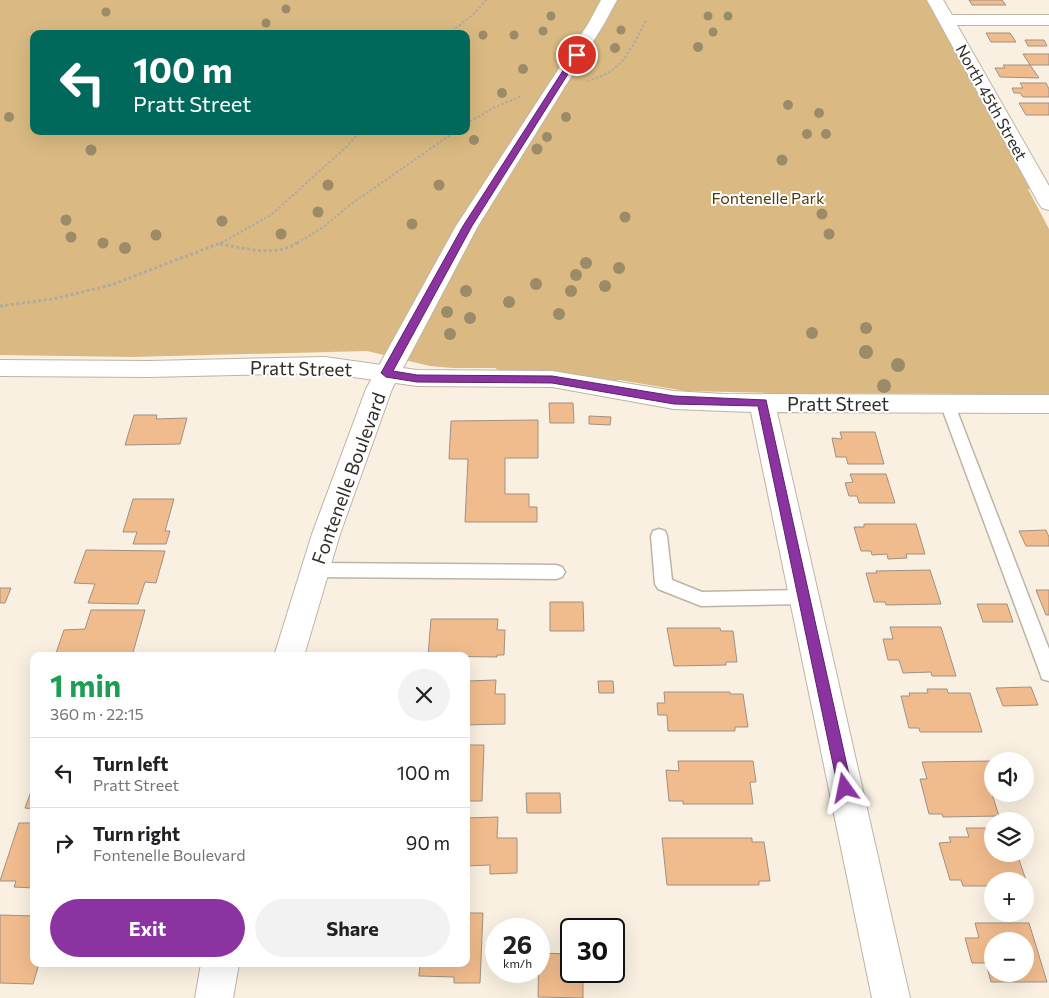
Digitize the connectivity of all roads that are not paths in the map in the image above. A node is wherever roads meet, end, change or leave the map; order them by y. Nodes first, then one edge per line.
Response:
1 (609, 0) edge
2 (935, 0) edge
3 (946, 20) junction
4 (1049, 20) edge
5 (1049, 204) edge
6 (0, 368) edge
7 (386, 373) junction
8 (762, 403) junction
9 (947, 403) junction
10 (1049, 404) edge
11 (659, 536) dead end
12 (315, 570) junction
13 (556, 572) dead end
14 (804, 597) junction
15 (290, 652) edge
16 (1049, 673) edge
17 (219, 967) edge
18 (214, 998) edge
19 (891, 998) edge

1 - 7 street, Fontenelle Boulevard
2 - 3 street, North 45th Street
3 - 4 street
3 - 5 street, North 45th Street
6 - 7 street, Pratt Street
7 - 8 street, Pratt Street
7 - 12 street, Fontenelle Boulevard
8 - 9 street, Pratt Street
8 - 14 street
9 - 10 street, Pratt Street
9 - 16 lane
11 - 14 lane
12 - 13 lane
12 - 15 street, Fontenelle Boulevard
14 - 19 street
17 - 18 street

